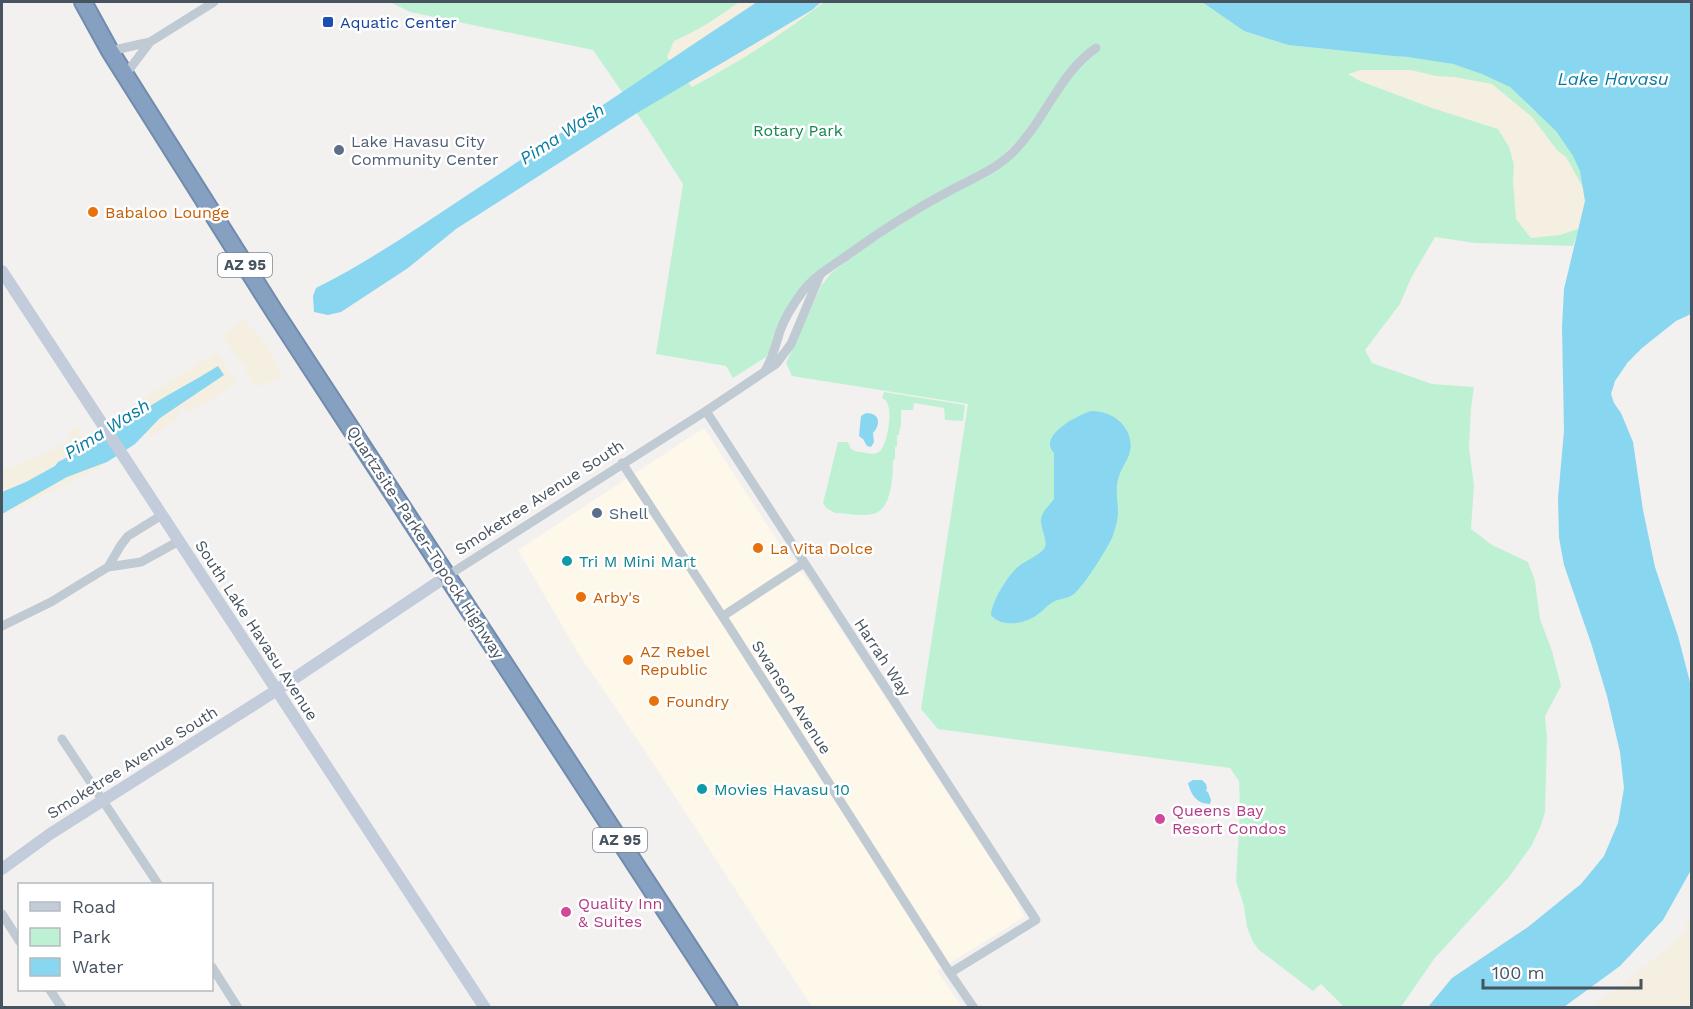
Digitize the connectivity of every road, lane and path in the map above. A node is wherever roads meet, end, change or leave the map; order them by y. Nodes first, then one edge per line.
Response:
1 (83, 2) edge
2 (214, 2) edge
3 (150, 42) junction
4 (1096, 48) dead end
5 (110, 51) junction
6 (125, 75) junction
7 (2, 271) edge
8 (820, 275) junction
9 (764, 371) junction
10 (705, 411) junction
11 (622, 463) junction
12 (162, 515) junction
13 (179, 541) junction
14 (804, 563) junction
15 (108, 567) junction
16 (447, 576) junction
17 (723, 616) junction
18 (2, 626) edge
19 (277, 690) junction
20 (62, 739) dead end
21 (103, 801) junction
22 (2, 869) edge
23 (157, 883) edge
24 (2, 914) edge
25 (18, 939) edge
26 (213, 969) edge
27 (950, 974) junction
28 (51, 991) edge
29 (62, 1008) edge
30 (238, 1008) edge
31 (485, 1008) edge
32 (729, 1008) edge
33 (974, 1008) edge

1 - 5 highway, AZ 95
2 - 3 street
3 - 5 street
3 - 6 street
4 - 8 street
5 - 6 highway, AZ 95
6 - 16 highway, Quartzsite–Parker–Topock Highway / AZ 95
7 - 12 main road, South Lake Havasu Avenue
8 - 9 street
8 - 9 street, Smoketree Avenue South
9 - 10 street, Smoketree Avenue South
10 - 11 street, Smoketree Avenue South
10 - 14 street, Harrah Way
11 - 16 street, Smoketree Avenue South
11 - 17 street, Swanson Avenue
12 - 13 main road, South Lake Havasu Avenue
12 - 15 street
13 - 15 street
13 - 19 main road, South Lake Havasu Avenue
14 - 17 street
14 - 27 street, Harrah Way
15 - 18 street
16 - 19 main road, Smoketree Avenue South
16 - 32 highway, Quartzsite–Parker–Topock Highway / AZ 95
17 - 27 street, Swanson Avenue
19 - 21 main road, Smoketree Avenue South
19 - 31 main road, South Lake Havasu Avenue
20 - 21 street
21 - 22 main road, Smoketree Avenue South
21 - 23 street
24 - 25 street
26 - 30 street
27 - 33 street, Swanson Avenue
28 - 29 street

